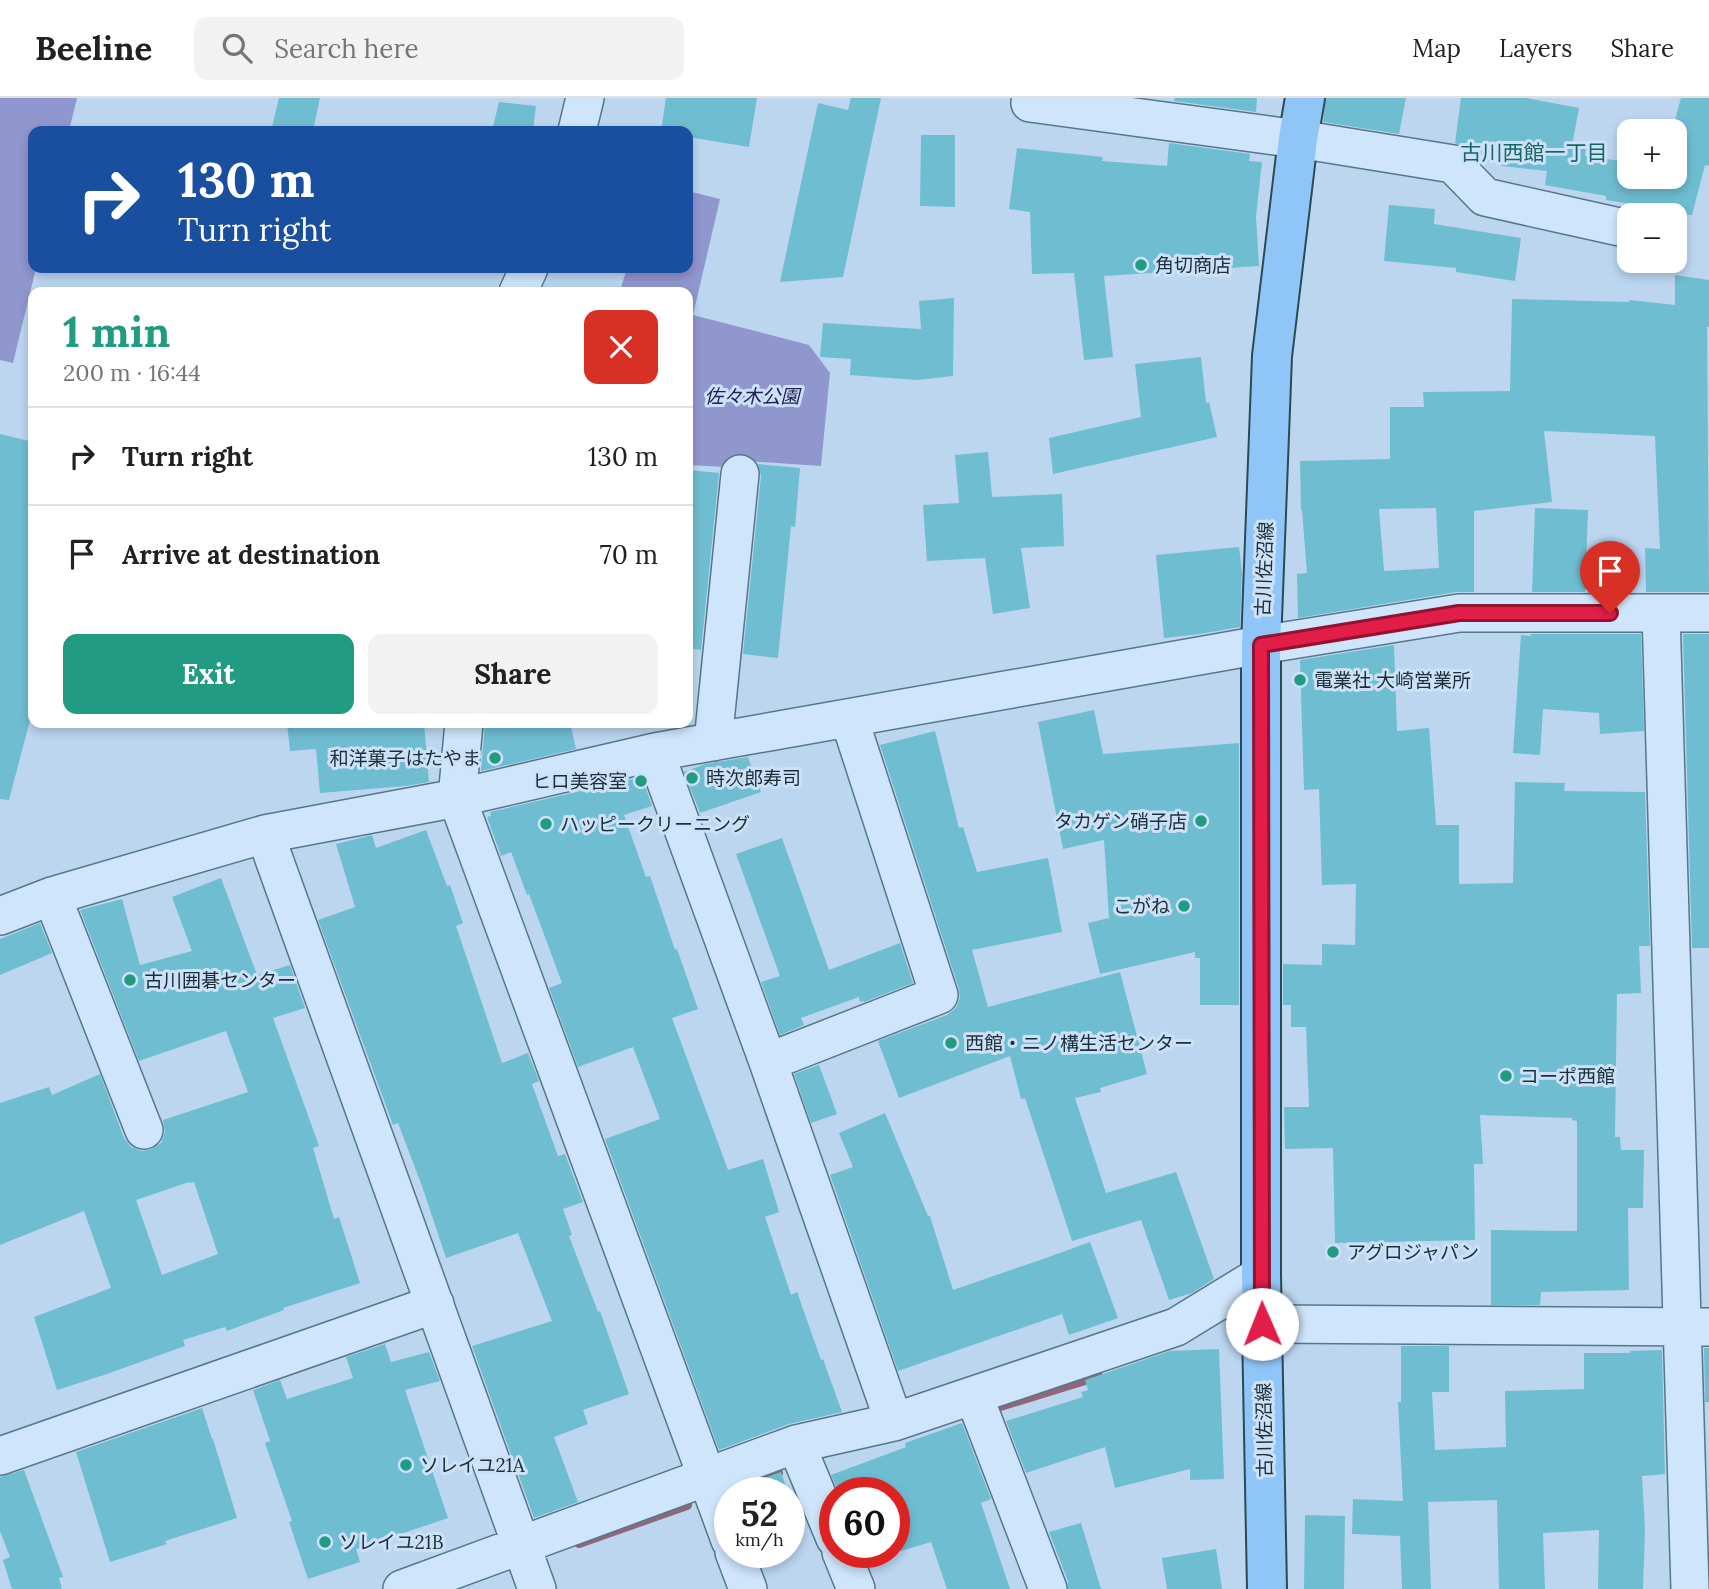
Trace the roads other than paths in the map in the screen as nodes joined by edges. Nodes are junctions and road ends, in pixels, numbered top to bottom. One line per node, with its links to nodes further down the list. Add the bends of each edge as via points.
1 (585, 98): 4 (street)
2 (1305, 98): 5 (main road, 古川佐沼線)
3 (1030, 103): 5 (street)
4 (578, 126)
5 (1298, 139): 6 (street, via 1453,164 1485,197); 10 (main road, 古川佐沼線, via 1272,356)
6 (1617, 226)
7 (740, 474): 13 (street)
8 (1661, 613): 9 (street); 10 (street, via 1459,613); 24 (street)
9 (1709, 613)
10 (1261, 645): 11 (street); 21 (main road, 古川佐沼線)
11 (849, 718): 13 (street); 19 (street, via 939,995)
12 (464, 728): 15 (street)
13 (713, 742): 14 (street)
14 (655, 752): 15 (street); 19 (street)
15 (457, 798): 16 (street); 29 (street)
16 (265, 834): 17 (street); 22 (street)
17 (52, 896): 18 (street); 20 (street)
18 (0, 916)
19 (768, 1062): 26 (street)
20 (144, 1130)
21 (1261, 1275): 23 (main road, 古川佐沼線); 25 (street, via 1176,1327)
22 (435, 1304): 28 (street); 32 (street)
23 (1262, 1324): 24 (street); 40 (main road, 古川佐沼線)
24 (1696, 1327): 41 (street)
25 (974, 1396): 26 (street); 39 (street)
26 (894, 1422): 27 (street)
27 (796, 1444): 29 (street); 31 (street)
28 (0, 1456)
29 (706, 1477): 30 (street); 32 (street)
30 (714, 1498)
31 (819, 1499)
32 (522, 1545): 35 (street); 36 (street)
33 (740, 1568): 37 (street)
34 (847, 1568): 38 (street)
35 (402, 1589)
36 (537, 1589)
37 (748, 1589)
38 (856, 1589)
39 (1048, 1589)
40 (1267, 1589)
41 (1690, 1589)

